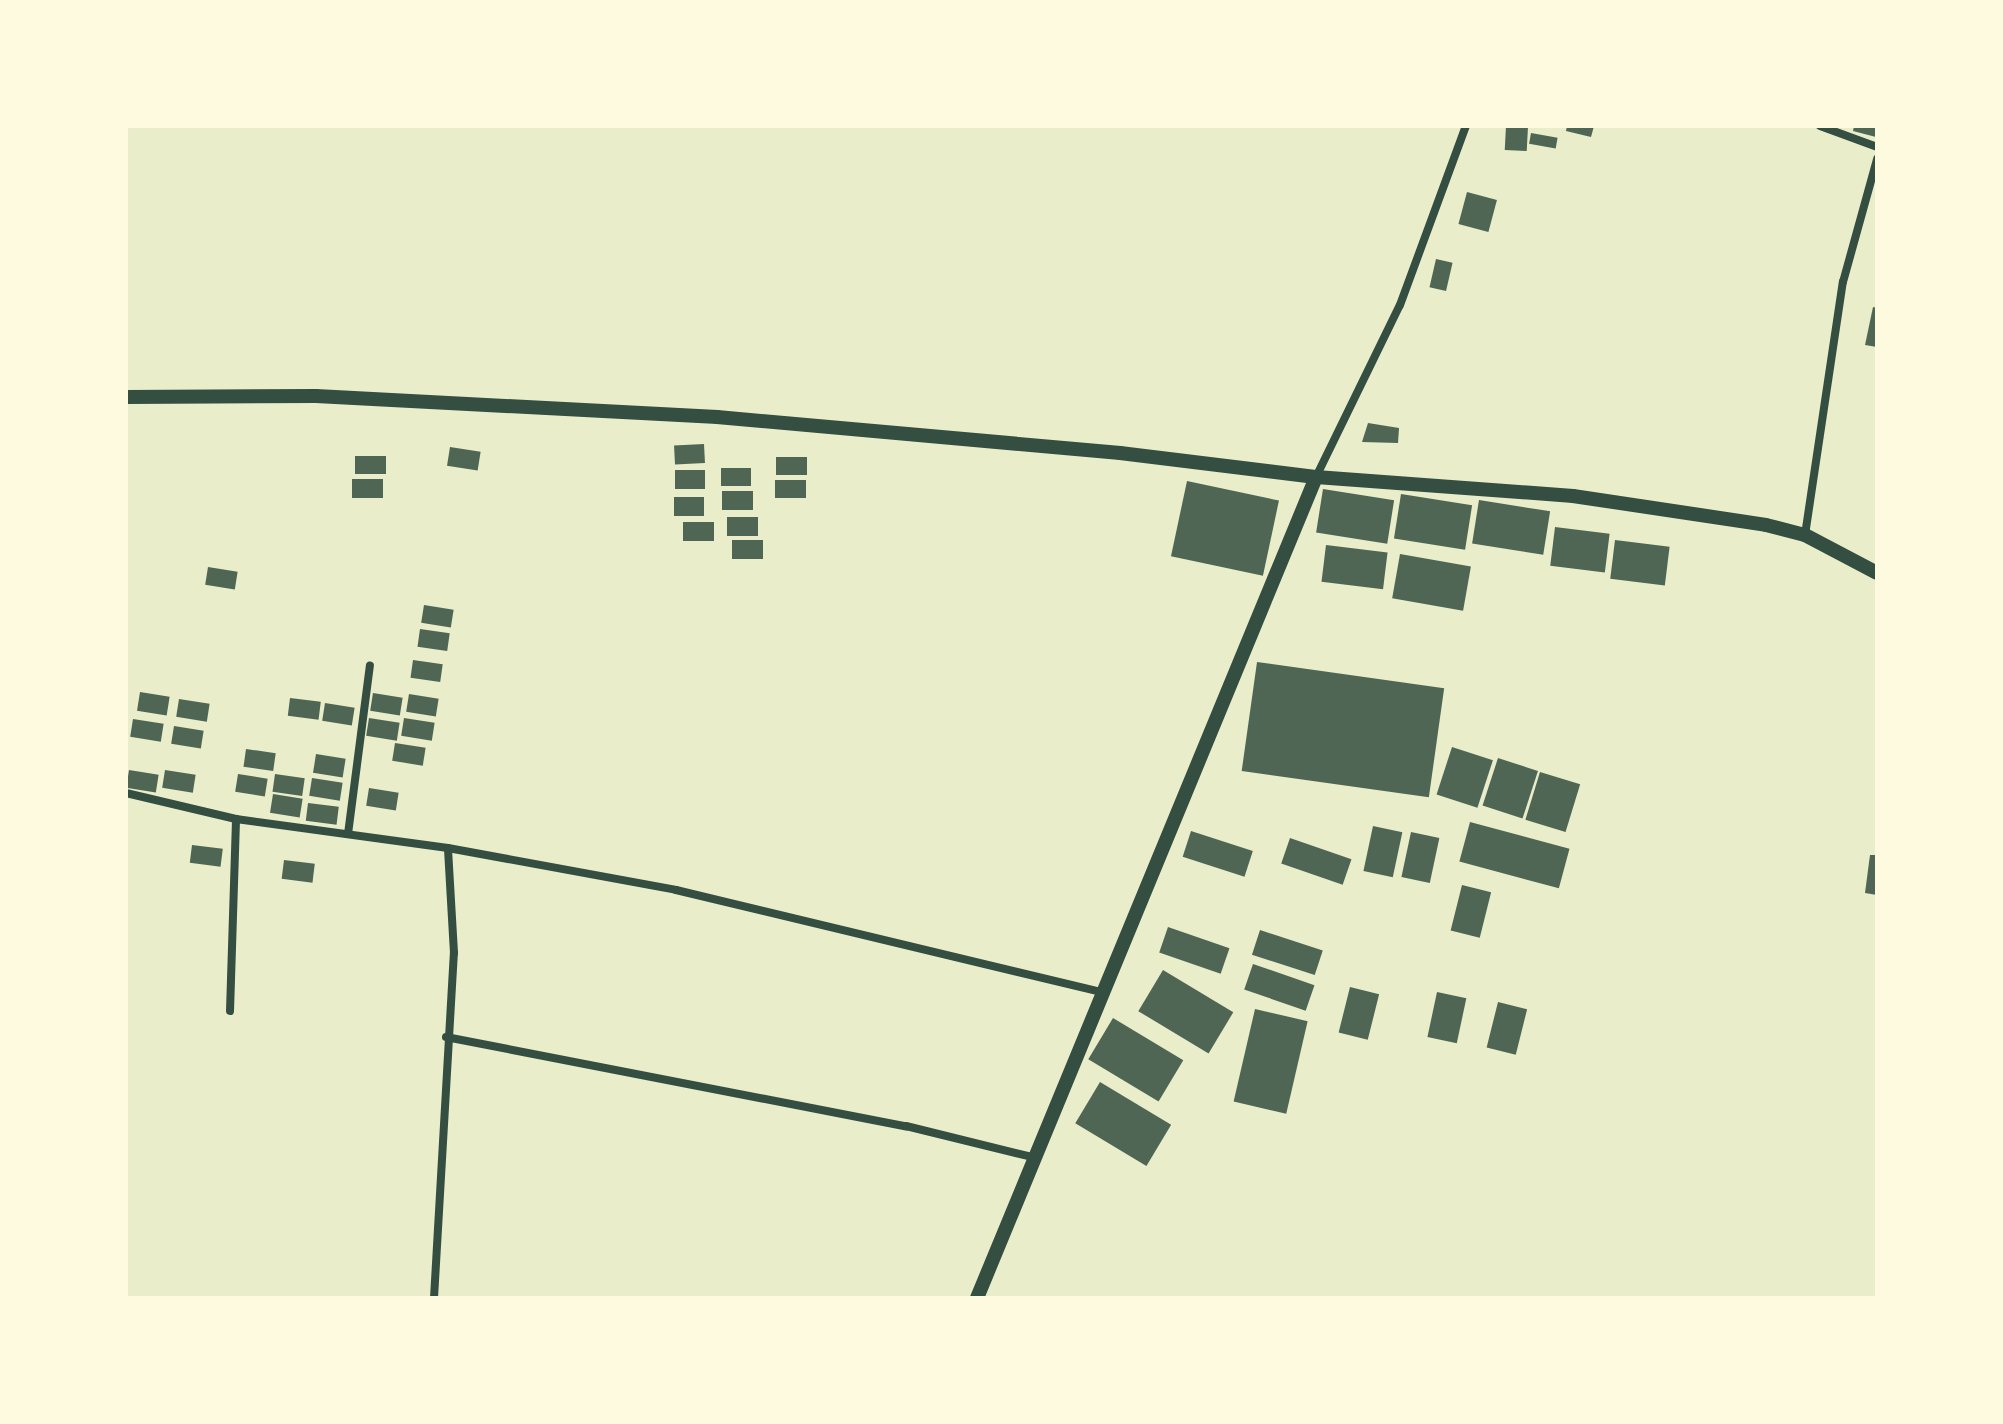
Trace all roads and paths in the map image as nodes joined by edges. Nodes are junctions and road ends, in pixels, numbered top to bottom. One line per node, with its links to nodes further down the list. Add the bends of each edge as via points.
1 (1466, 126): 6 (street, via 1400,305)
2 (1820, 126): 3 (street)
3 (1877, 147)
4 (1877, 159): 7 (street, via 1843,282)
5 (126, 397): 6 (street, via 316,396 717,417 1104,451)
6 (1316, 477): 7 (street, via 1573,496); 14 (street)
7 (1805, 535): 8 (street)
8 (1877, 573)
9 (370, 665): 12 (street)
10 (126, 793): 11 (street)
11 (236, 819): 12 (street); 15 (street)
12 (348, 834): 13 (street)
13 (448, 848): 14 (street, via 705,896); 16 (street, via 454,953)
14 (1105, 993): 17 (street)
15 (230, 1011)
16 (446, 1037): 17 (street, via 906,1126); 18 (street)
17 (1037, 1158): 19 (street)
18 (434, 1298)
19 (977, 1298)

